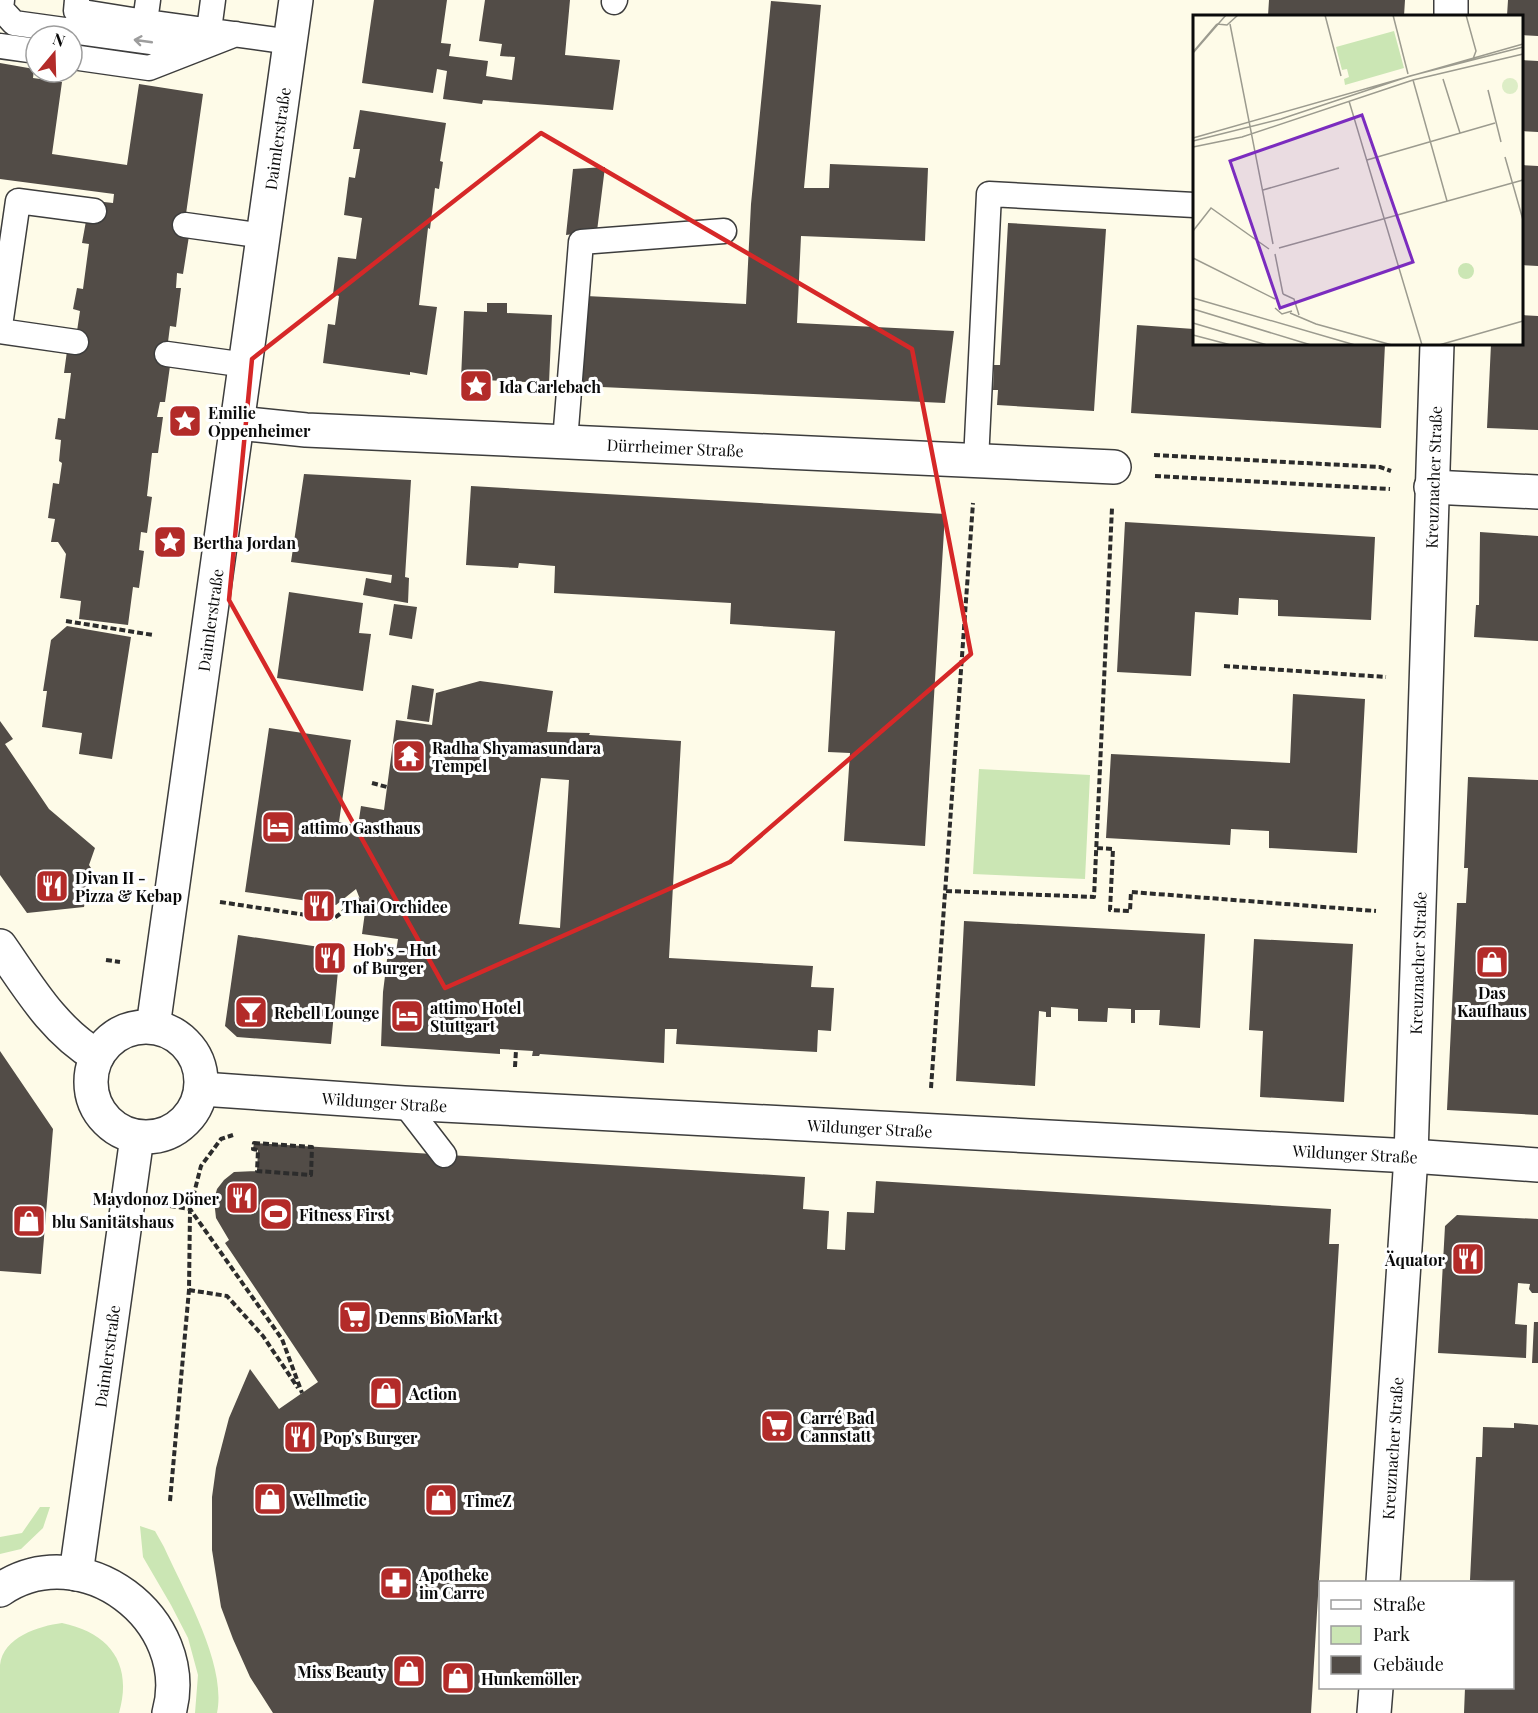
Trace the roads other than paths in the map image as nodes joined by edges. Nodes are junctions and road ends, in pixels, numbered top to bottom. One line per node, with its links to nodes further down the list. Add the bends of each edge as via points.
1 (2, 0): 8 (lane, one-way to 1, via 180,46 14,22 1,9)
2 (77, 0): 6 (lane, via 76,11)
3 (213, 0): 8 (lane)
4 (296, 0): 10 (street, Daimlerstraße)
5 (1451, 0): 7 (street)
6 (146, 11): 8 (lane)
7 (1450, 15)
8 (209, 30): 9 (lane)
9 (236, 34): 10 (lane); 13 (lane, via 149,68)
10 (291, 42): 18 (street, Daimlerstraße)
11 (0, 46): 12 (lane)
12 (24, 49)
13 (84, 59)
14 (1193, 205): 27 (lane, via 989,194)
15 (94, 211): 19 (lane, via 18,201)
16 (185, 225): 18 (lane)
17 (724, 231): 26 (lane, via 581,242)
18 (264, 236): 24 (street, Daimlerstraße)
19 (0, 326)
20 (0, 331): 21 (lane)
21 (76, 342)
22 (1437, 345): 29 (street, Kreuznacher Straße)
23 (167, 354): 24 (lane)
24 (246, 365): 25 (street, Daimlerstraße)
25 (238, 423): 26 (street, Dürrheimer Straße, via 306,430); 32 (street, Daimlerstraße)
26 (565, 441): 27 (street, Dürrheimer Straße)
27 (976, 461): 28 (street, Dürrheimer Straße)
28 (1114, 467)
29 (1431, 487): 30 (street); 38 (street, Kreuznacher Straße)
30 (1538, 492)
31 (0, 946): 33 (street, via 53,1021)
32 (153, 1027): 33 (street, via 120,1032); 34 (street, via 185,1042 201,1072)
33 (97, 1056): 36 (street, via 90,1077 93,1098 102,1118 119,1131)
34 (202, 1089): 35 (street, Wildunger Straße); 36 (street, via 195,1110 180,1126 161,1136)
35 (404, 1103): 37 (lane); 38 (street, Wildunger Straße)
36 (137, 1137): 40 (street, Daimlerstraße)
37 (444, 1155)
38 (1411, 1156): 39 (street, Wildunger Straße); 41 (street, Kreuznacher Straße)
39 (1538, 1165)
40 (76, 1574): 42 (street, via 42,1574); 44 (street, via 110,1584 139,1605 160,1632 172,1665 173,1701)
41 (1383, 1581)
42 (0, 1590)
43 (1376, 1689): 45 (street)
44 (169, 1713)
45 (1374, 1713)

